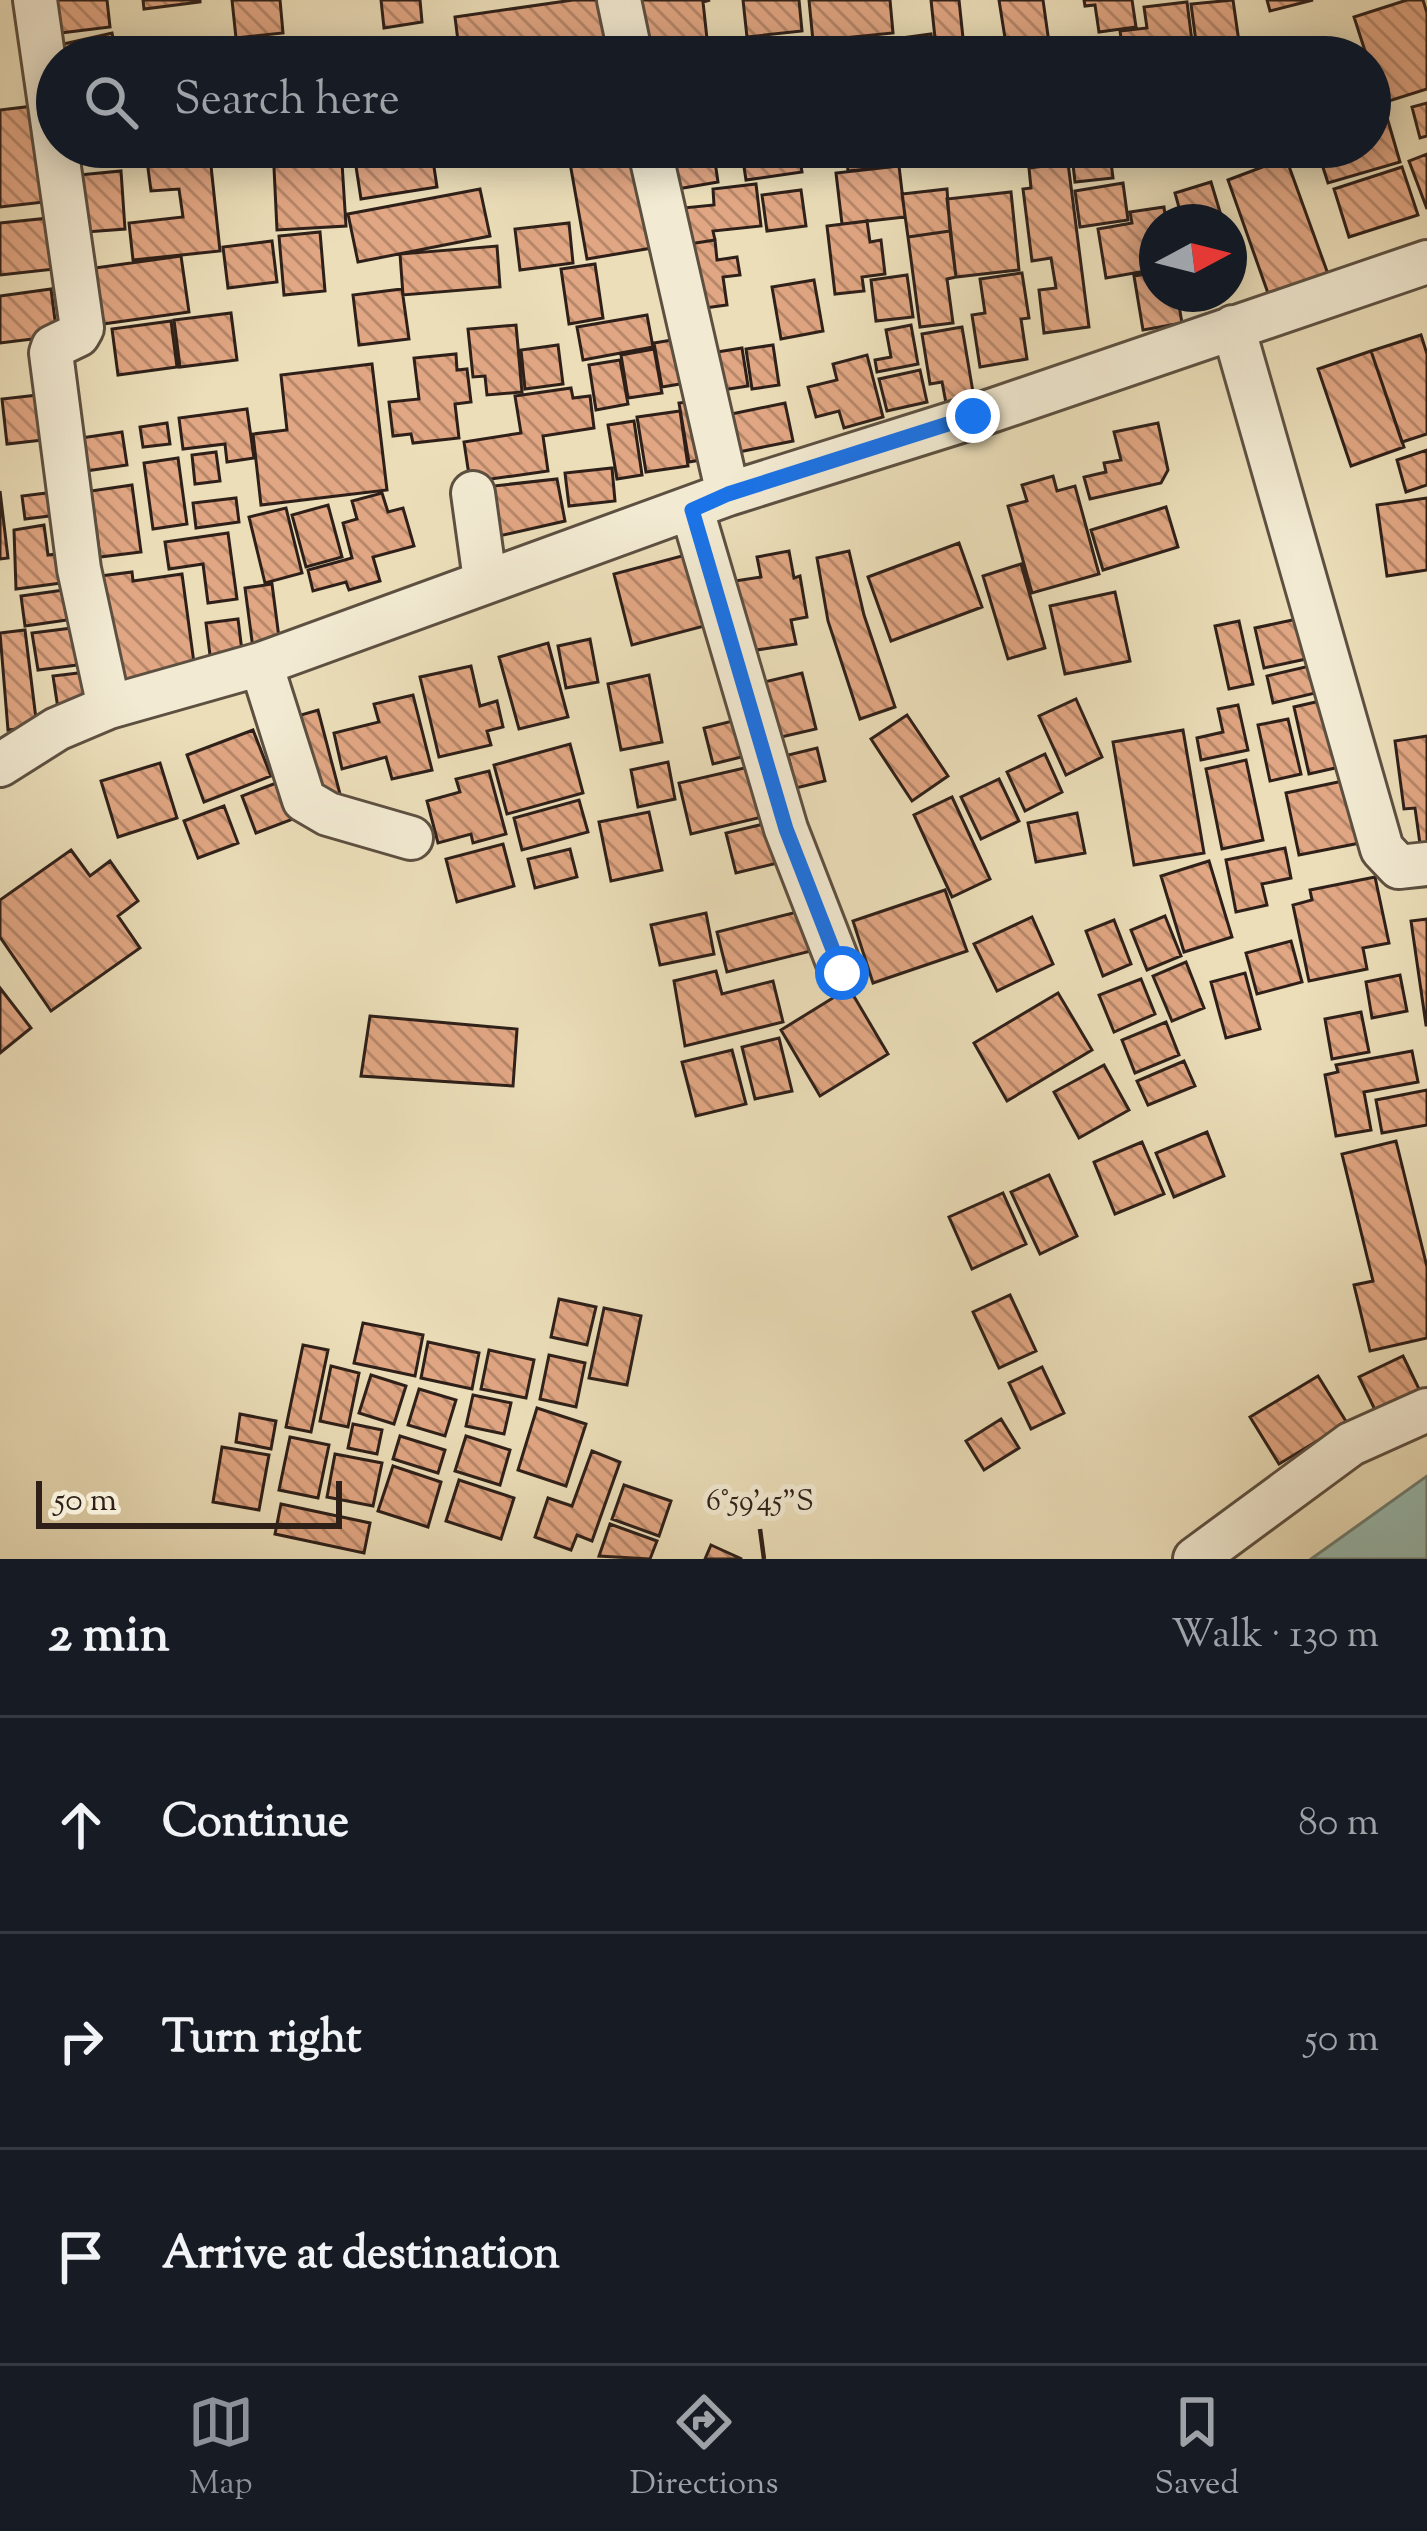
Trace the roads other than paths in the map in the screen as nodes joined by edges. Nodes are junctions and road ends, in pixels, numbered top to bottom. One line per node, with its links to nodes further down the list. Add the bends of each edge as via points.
1 (35, 0): 3 (street)
2 (619, 0): 4 (street)
3 (40, 36)
4 (627, 36)
5 (59, 168): 13 (street, via 82,328 51,353 79,568)
6 (653, 168): 10 (street)
7 (1427, 262): 8 (street)
8 (1233, 327): 10 (street); 16 (street, via 1382,849 1399,867)
9 (473, 493): 11 (street)
10 (710, 502): 11 (street); 17 (street, via 786,829)
11 (485, 580): 12 (street)
12 (262, 664): 13 (street); 15 (street, via 304,800)
13 (109, 707): 14 (street)
14 (0, 765)
15 (410, 838)
16 (1427, 864)
17 (842, 973)
18 (1427, 1410): 19 (street, via 1351,1444)
19 (1195, 1559)

